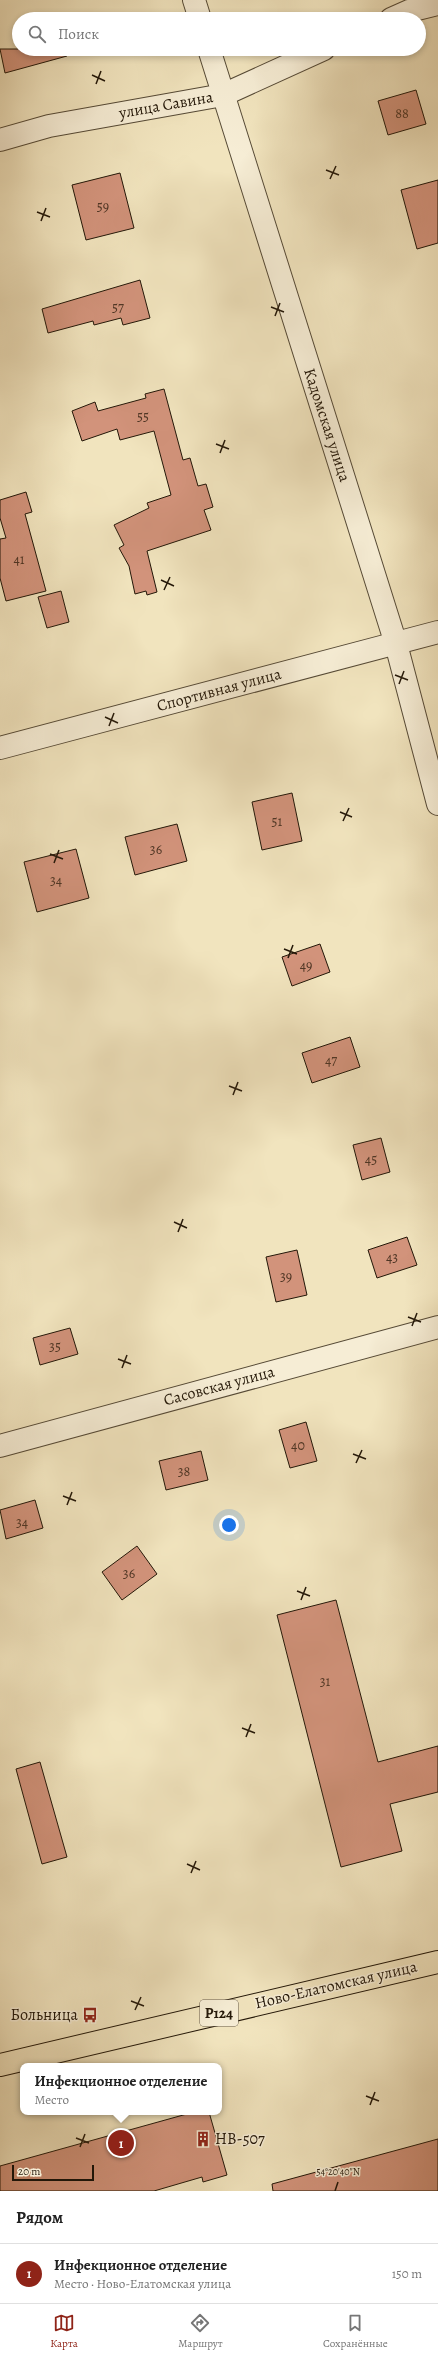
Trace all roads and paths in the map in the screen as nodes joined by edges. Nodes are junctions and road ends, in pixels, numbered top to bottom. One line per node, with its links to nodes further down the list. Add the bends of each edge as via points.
1 (194, 0): 3 (street)
2 (438, 4): 4 (street)
3 (198, 12)
4 (407, 12)
5 (211, 56): 7 (street, Кадомская улица)
6 (309, 56): 7 (street, улица Савина)
7 (223, 95): 8 (street, улица Савина, via 49,126); 10 (street, Кадомская улица)
8 (0, 140)
9 (438, 632): 10 (street, Спортивная улица)
10 (396, 644): 11 (street, Спортивная улица); 12 (street, Кадомская улица)
11 (0, 748)
12 (438, 804)
13 (438, 1327): 14 (street, Сасовская улица)
14 (0, 1446)
15 (438, 1962): 16 (main road, Ново-Елатомская улица / Р124)
16 (0, 2066)

